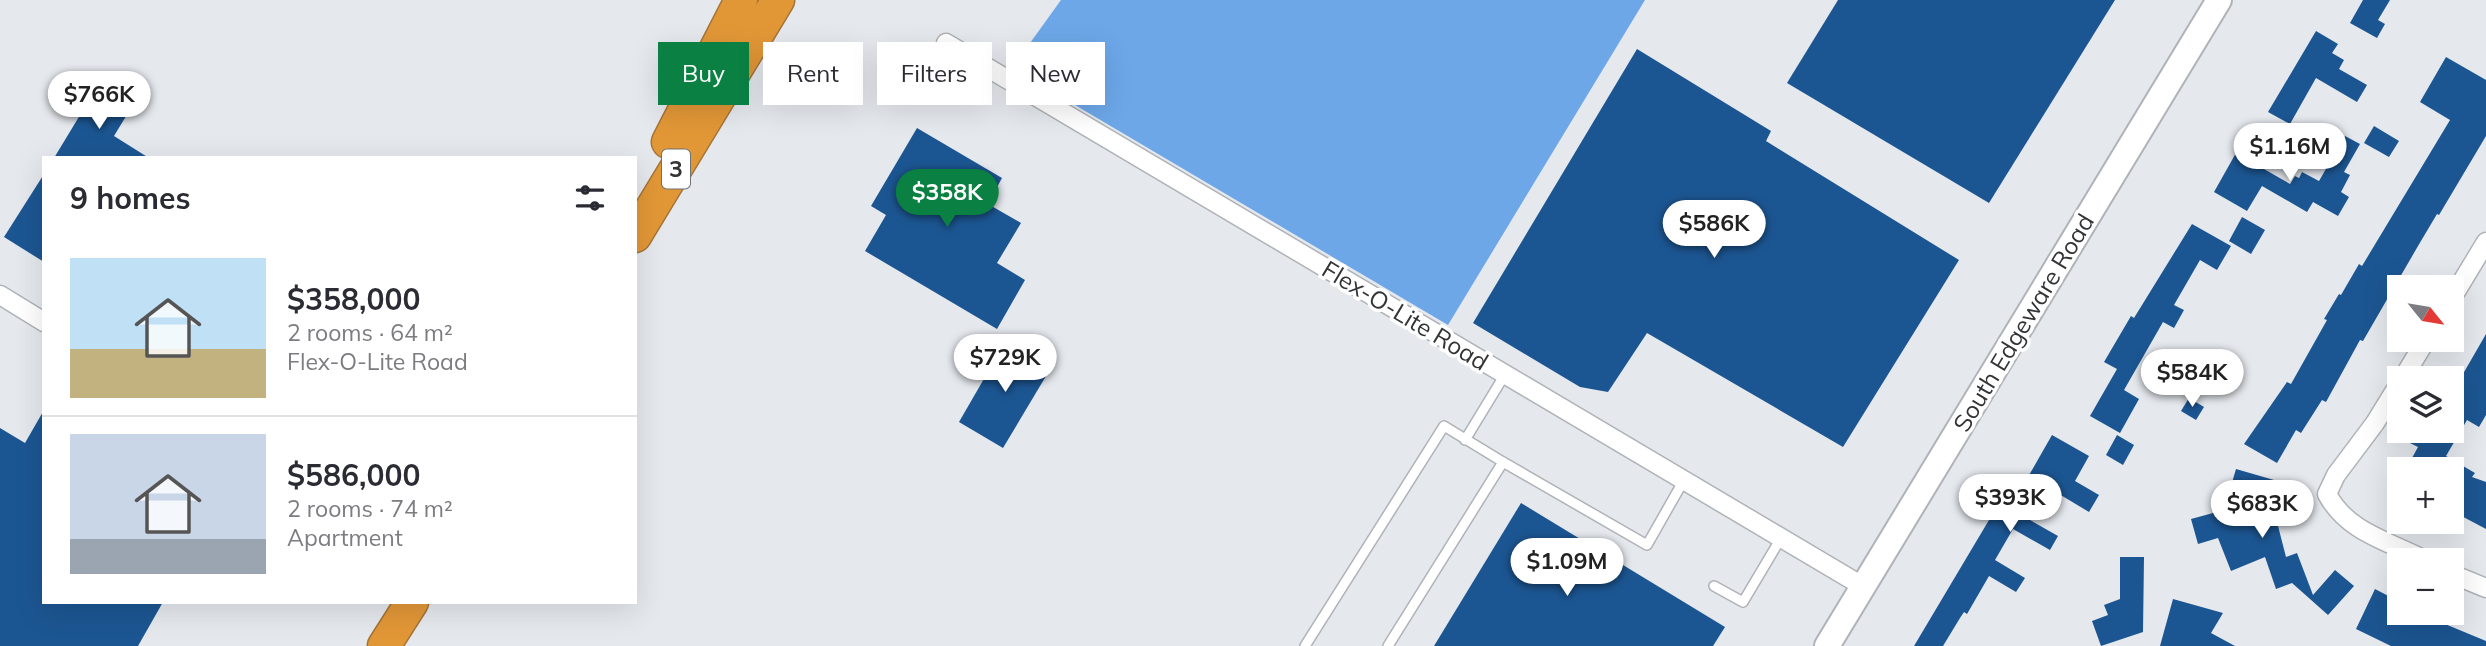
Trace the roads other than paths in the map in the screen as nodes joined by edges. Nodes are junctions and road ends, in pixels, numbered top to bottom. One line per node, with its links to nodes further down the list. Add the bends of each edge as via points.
1 (741, 0): 9 (highway)
2 (778, 0): 5 (highway, 3)
3 (800, 0): 6 (highway)
4 (2219, 0): 24 (main road, South Edgeware Road)
5 (749, 48)
6 (749, 65)
7 (992, 70): 15 (street, Flex-O-Lite Road)
8 (714, 105): 10 (highway, 3)
9 (637, 198)
10 (637, 233)
11 (2486, 242): 12 (street)
12 (2464, 278)
13 (0, 296): 14 (street)
14 (42, 321)
15 (1504, 376): 17 (lane); 19 (street, Flex-O-Lite Road)
16 (2387, 404): 21 (street, via 2327,494 2341,517)
17 (1465, 440): 18 (lane); 28 (lane, via 1444,426)
18 (1503, 462): 19 (lane, via 1647,545); 29 (lane)
19 (1684, 480): 20 (street, Flex-O-Lite Road)
20 (1781, 538): 23 (lane, via 1742,602); 24 (street, Flex-O-Lite Road)
21 (2399, 548)
22 (2464, 579): 25 (street)
23 (1714, 586)
24 (1864, 587): 30 (main road, South Edgeware Road)
25 (2486, 588)
26 (411, 604): 27 (highway)
27 (384, 646)
28 (1306, 646)
29 (1388, 646)
30 (1827, 646)

